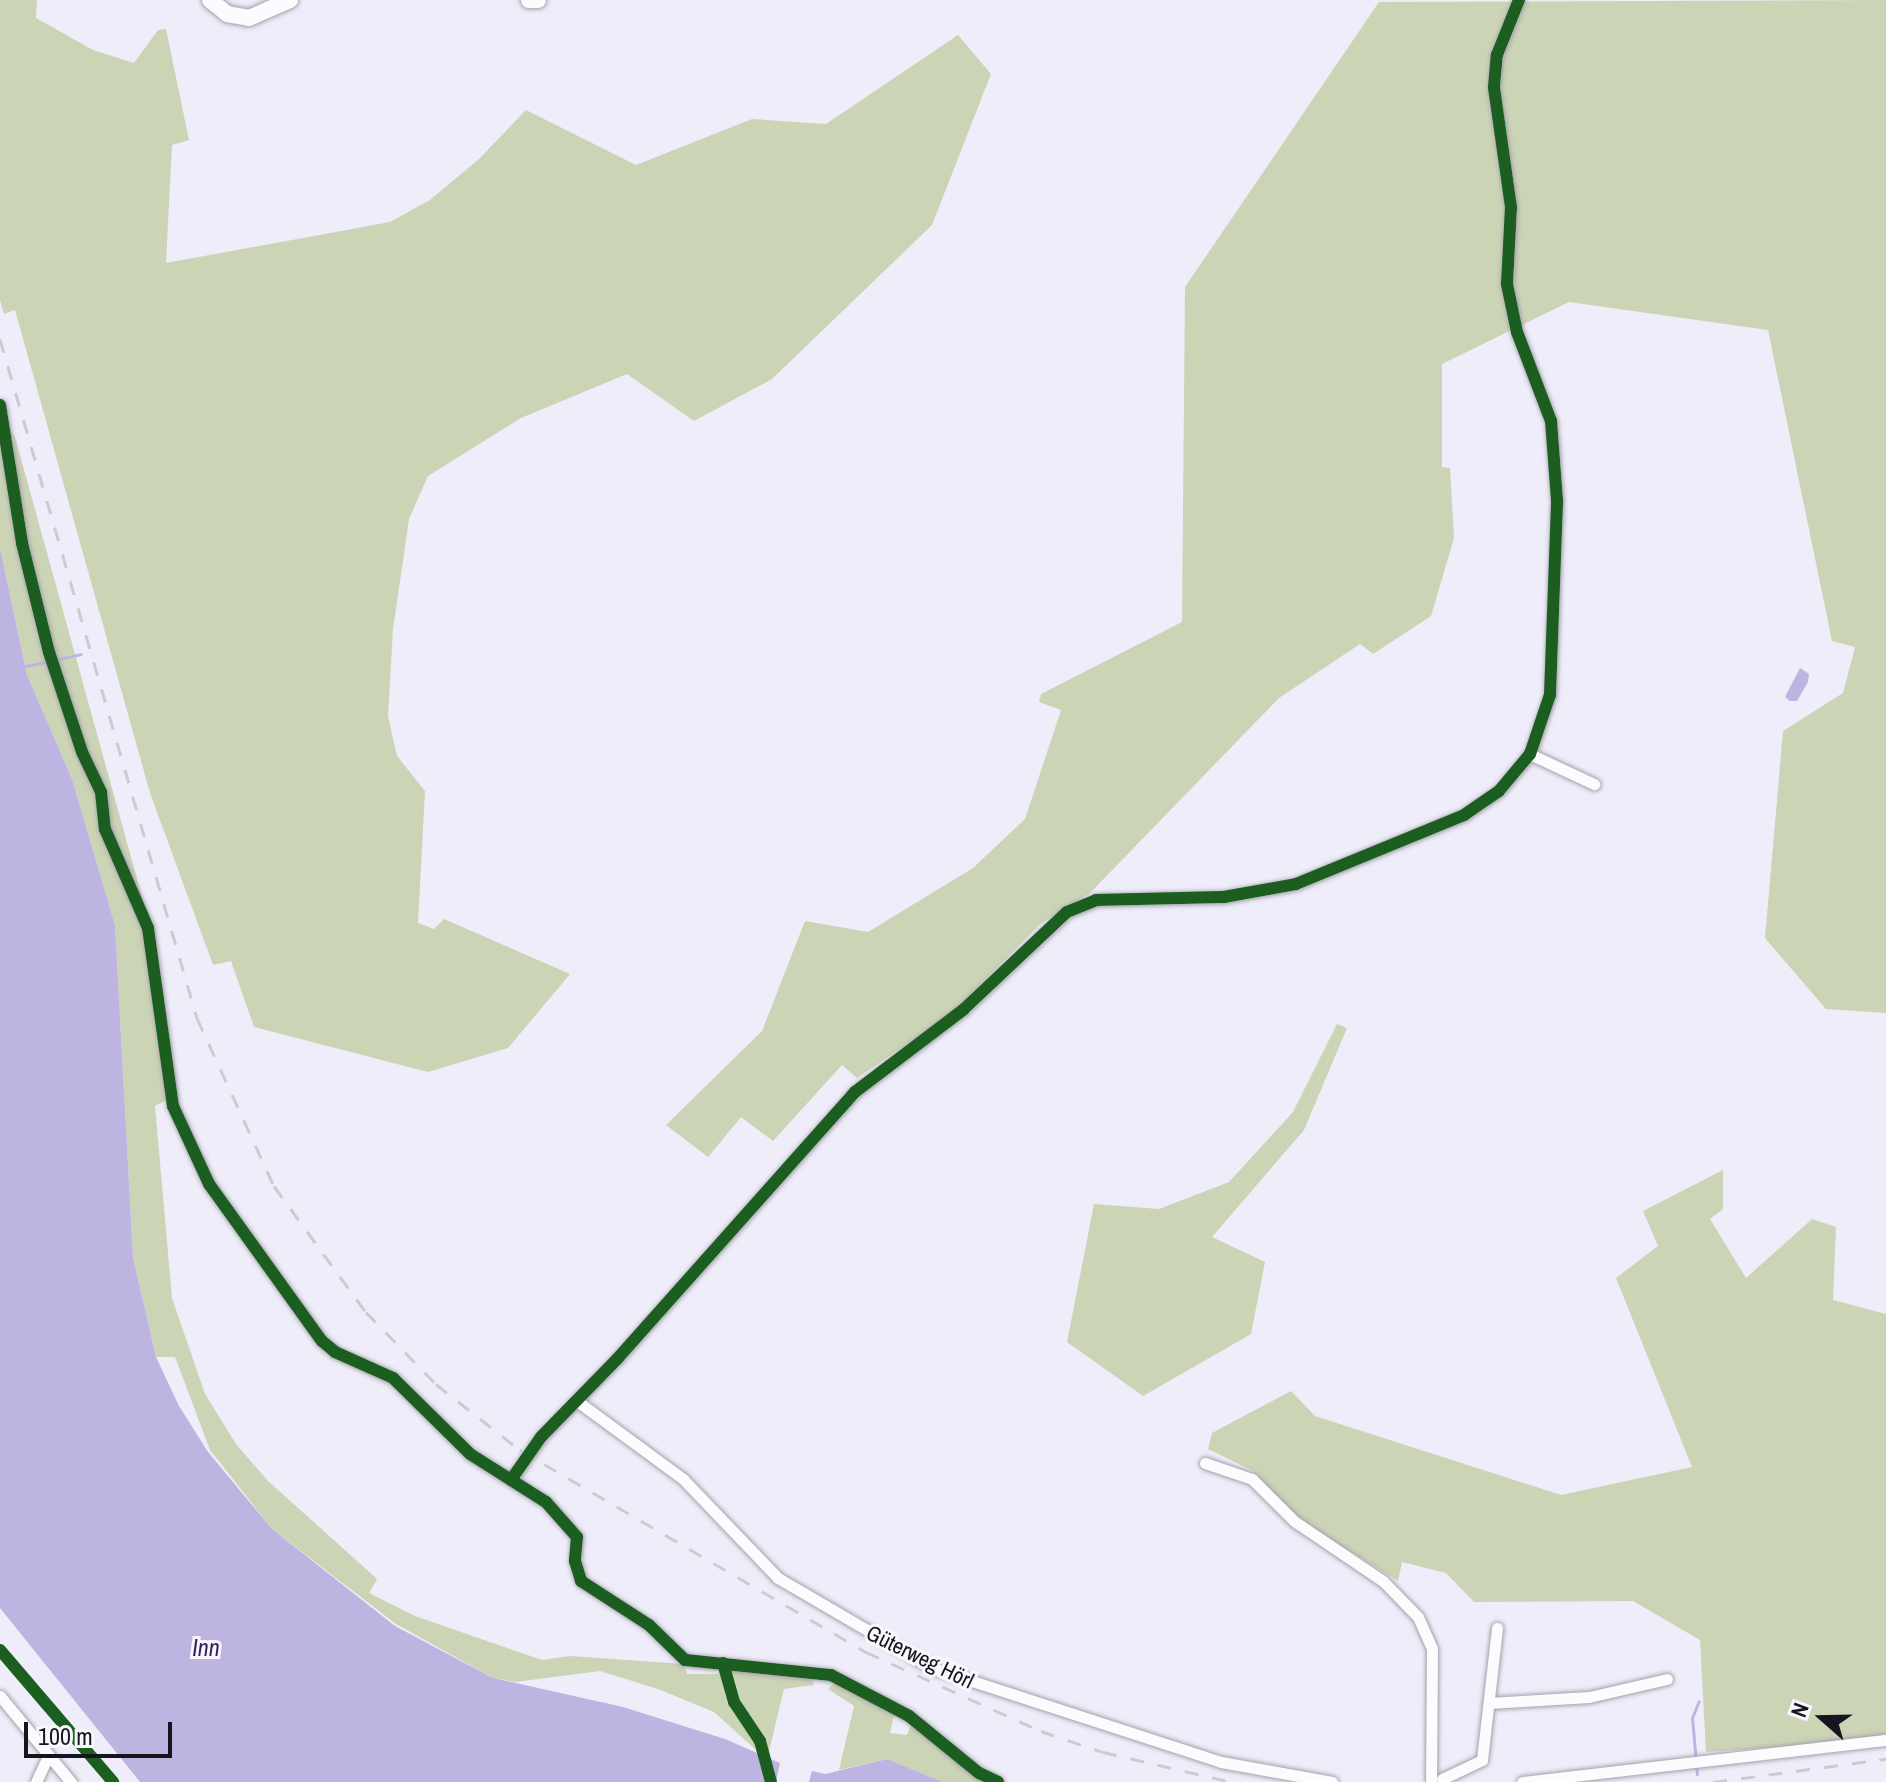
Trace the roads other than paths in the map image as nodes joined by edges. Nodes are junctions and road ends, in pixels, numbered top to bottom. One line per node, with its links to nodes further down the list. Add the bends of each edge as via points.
1 (210, 0): 2 (street, via 227,14 249,18)
2 (290, 0)
3 (529, 0): 4 (street)
4 (538, 0)
5 (1519, 0): 7 (street, via 1497,55 1494,87 1511,207 1507,284 1517,332 1551,421 1557,500 1550,695)
6 (0, 405): 11 (street, via 29,580 82,752 101,792 105,829 148,928 167,1079 191,1155 322,1341 393,1378 470,1454)
7 (1530, 754): 8 (street); 9 (street, via 1499,791 1464,815 1296,884 1224,897 1096,900 1067,912 963,1010 855,1092)
8 (1594, 784)
9 (577, 1401): 11 (street, via 541,1437); 22 (street, Güterweg Hörl, via 683,1479 778,1578 932,1668 1221,1762)
10 (1205, 1463): 18 (street, via 1252,1479 1294,1521 1383,1581 1418,1617 1432,1649)
11 (511, 1480): 21 (street, via 546,1502 573,1531 581,1581 649,1625 685,1660 831,1675 909,1716 979,1773)
12 (1497, 1628): 15 (street)
13 (1667, 1679): 15 (street, via 1589,1697)
14 (0, 1696): 17 (street)
15 (1489, 1703): 18 (street, via 1482,1760)
16 (1886, 1740): 24 (street)
17 (48, 1756): 19 (street); 20 (street)
18 (1439, 1780): 23 (street)
19 (36, 1782)
20 (71, 1782)
21 (998, 1782)
22 (1332, 1782)
23 (1416, 1782)
24 (1522, 1782)

